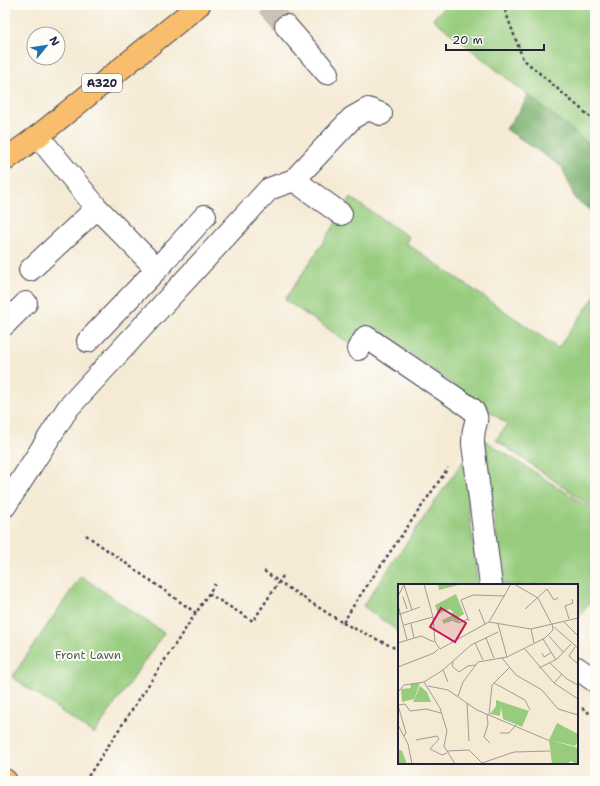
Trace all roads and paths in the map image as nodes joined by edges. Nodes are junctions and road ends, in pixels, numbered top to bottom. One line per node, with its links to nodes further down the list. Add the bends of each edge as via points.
1 (199, 5): 7 (main road, A320)
2 (503, 5): 6 (path, via 523,59)
3 (286, 26): 4 (street)
4 (327, 73)
5 (380, 114): 9 (street, via 368,108 352,118)
6 (595, 121)
7 (38, 136): 8 (main road, A320); 10 (street)
8 (5, 160)
9 (294, 180): 11 (street); 20 (street, via 269,189 68,408)
10 (97, 208): 13 (street); 14 (street)
11 (341, 214)
12 (205, 216): 13 (street)
13 (157, 269): 17 (street)
14 (30, 270)
15 (26, 303): 16 (street)
16 (5, 324)
17 (88, 341)
18 (358, 349): 19 (street, via 366,337 472,409 477,417)
19 (474, 430): 26 (street, via 473,444); 29 (path, via 354,603)
20 (5, 506)
21 (86, 535): 28 (path)
22 (263, 570): 24 (path)
23 (283, 576): 24 (path)
24 (279, 582): 27 (path, via 253,621); 29 (path)
25 (215, 584): 27 (path)
26 (491, 584)
27 (209, 594): 28 (path)
28 (196, 613): 35 (path)
29 (343, 623): 30 (path)
30 (398, 650)
31 (578, 669): 32 (street)
32 (595, 681)
33 (578, 705): 34 (path)
34 (595, 717)
35 (85, 781)

